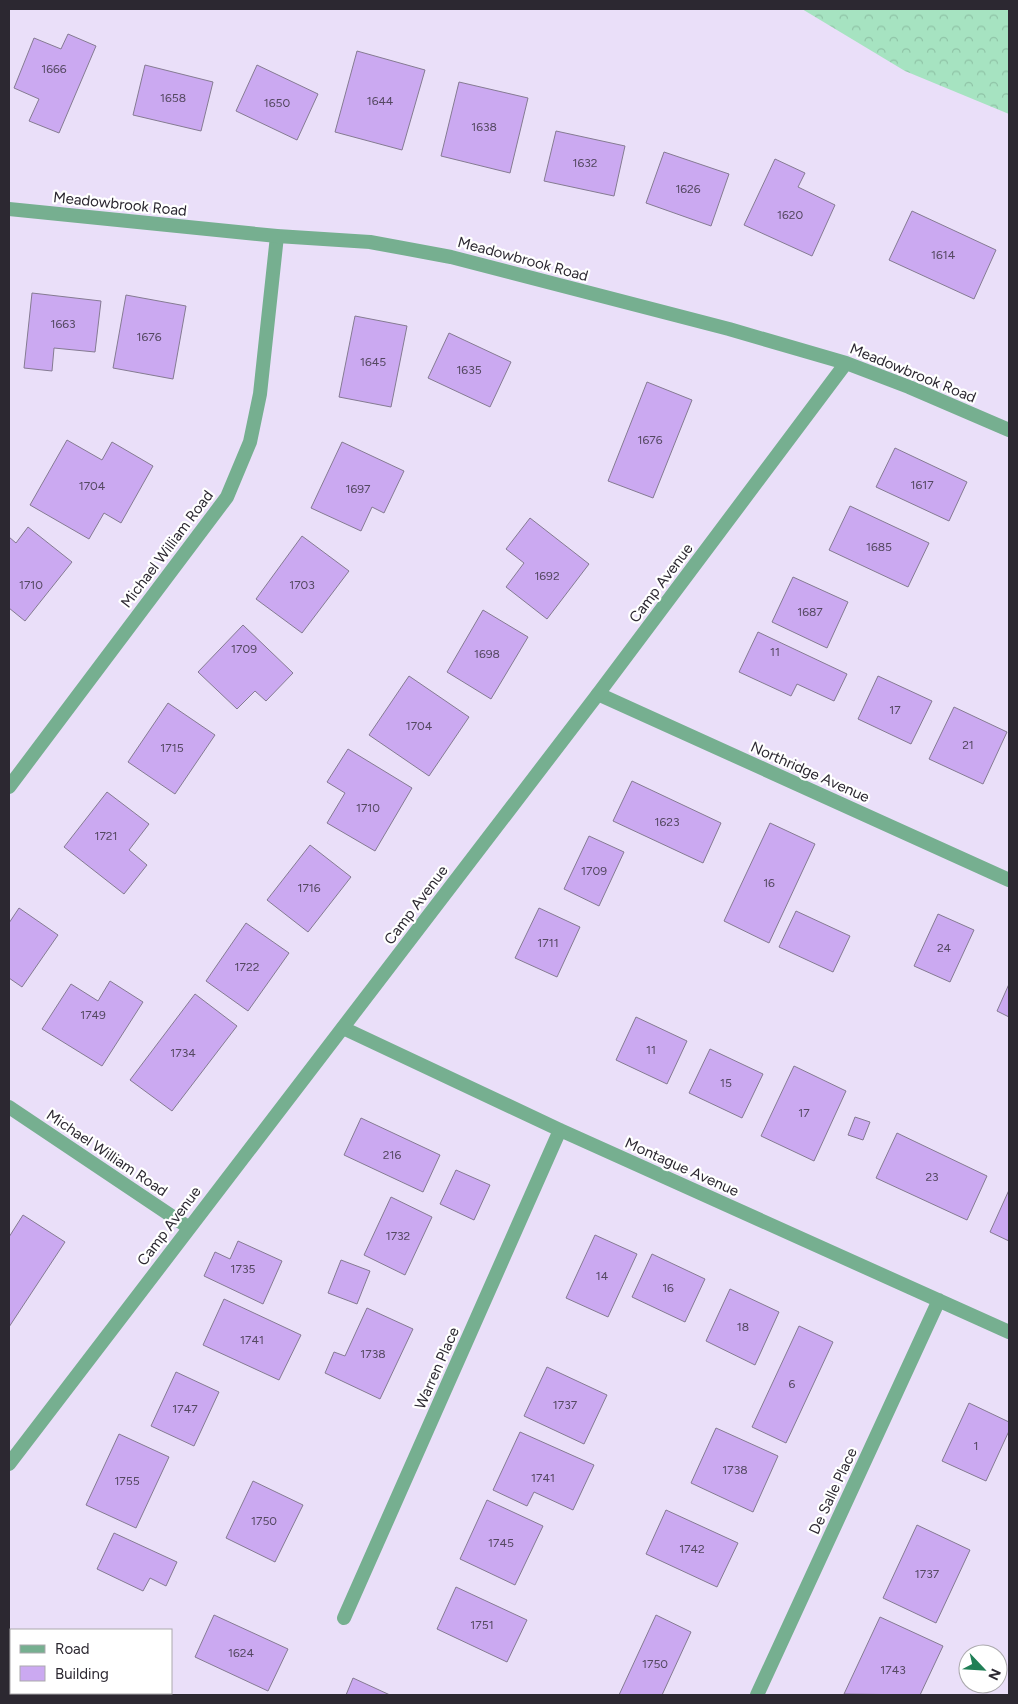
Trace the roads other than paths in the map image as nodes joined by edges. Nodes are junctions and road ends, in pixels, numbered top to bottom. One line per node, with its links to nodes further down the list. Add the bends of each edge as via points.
1 (9, 209): 2 (street, Meadowbrook Road)
2 (277, 236): 3 (street, Meadowbrook Road, via 370,242 451,256); 6 (street, Michael William Road, via 260,394 250,442 228,497)
3 (846, 363): 4 (street, Meadowbrook Road); 5 (street, Camp Avenue)
4 (1009, 430)
5 (598, 694): 7 (street, Northridge Avenue); 8 (street, Camp Avenue)
6 (9, 787)
7 (1009, 880)
8 (343, 1028): 10 (street, Montague Avenue); 11 (street, Camp Avenue)
9 (9, 1107): 11 (street, Michael William Road)
10 (560, 1130): 12 (street, Montague Avenue); 15 (street, Warren Place)
11 (188, 1227): 14 (street, Camp Avenue)
12 (939, 1300): 13 (street, Montague Avenue); 16 (street, De Salle Place)
13 (1009, 1332)
14 (9, 1464)
15 (344, 1618)
16 (757, 1695)

